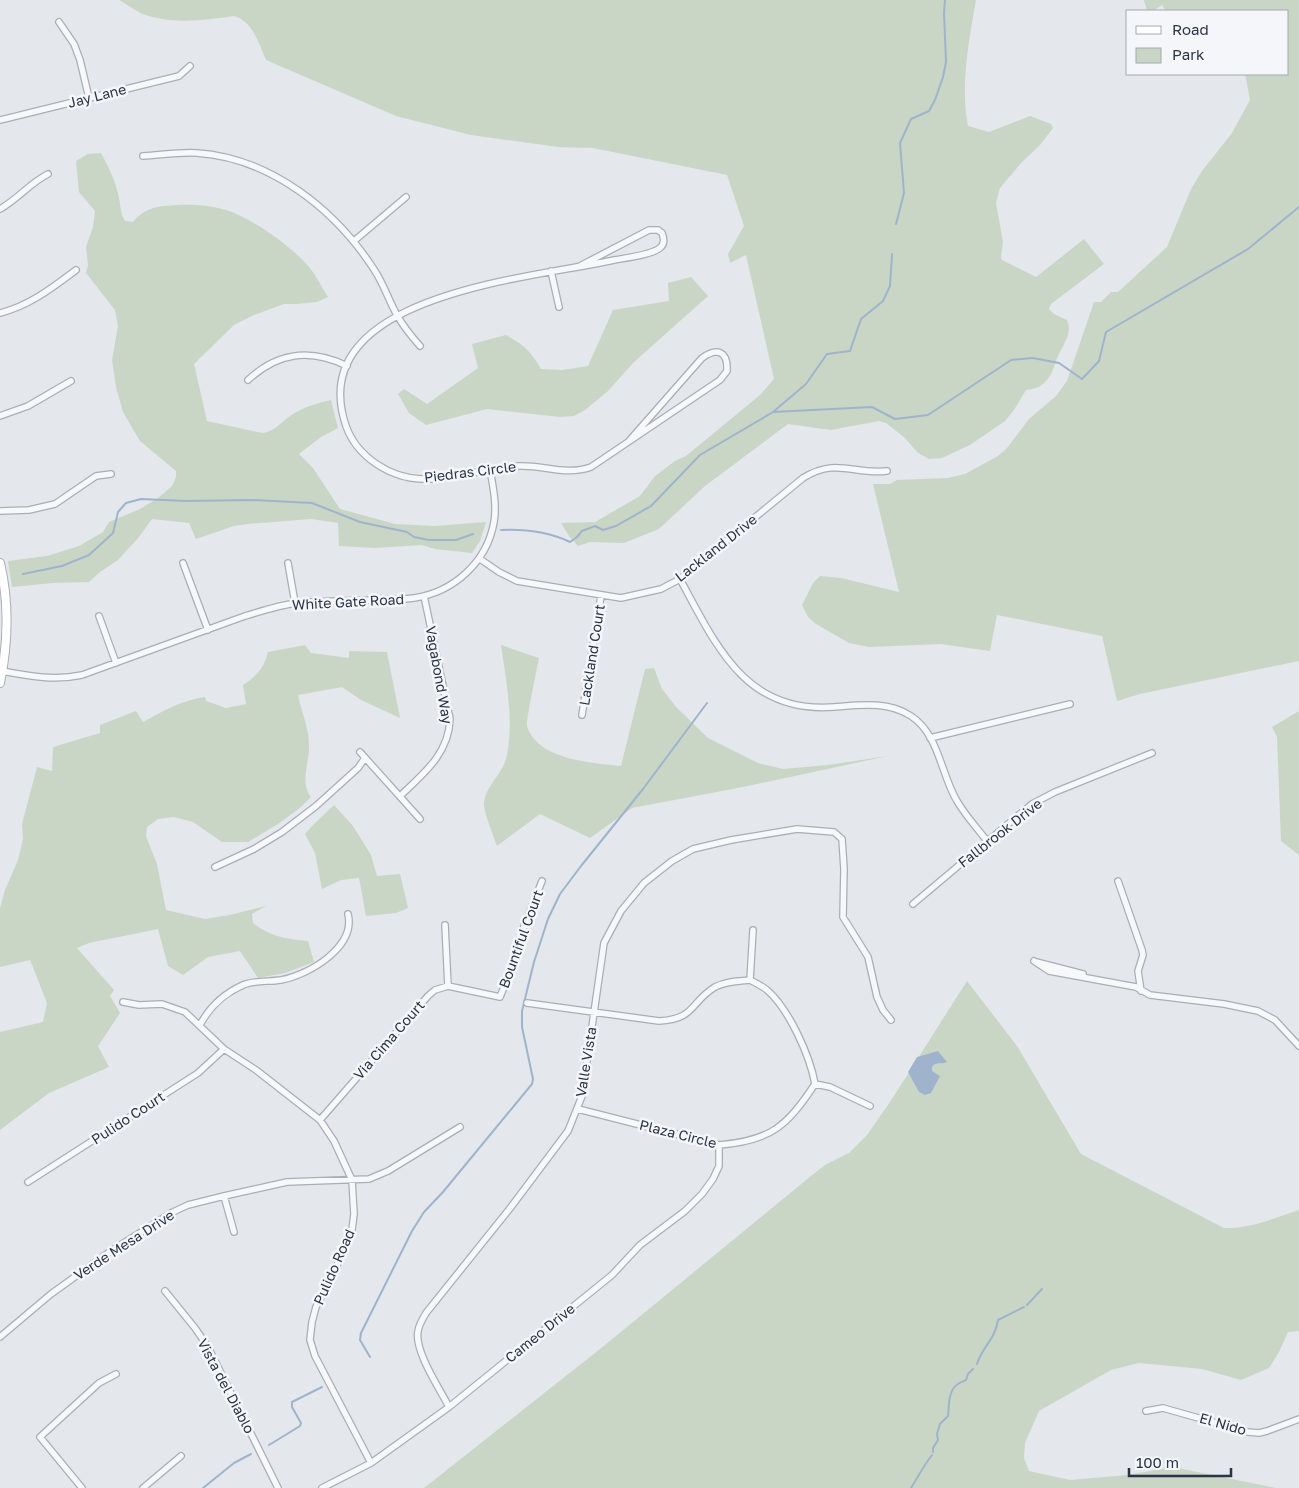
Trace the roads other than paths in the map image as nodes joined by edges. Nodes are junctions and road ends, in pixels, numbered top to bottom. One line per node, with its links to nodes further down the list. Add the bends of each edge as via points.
1 (59, 22): 3 (street, via 74,44)
2 (190, 66): 3 (street, Jay Lane, via 179,76)
3 (89, 98): 4 (street, Jay Lane)
4 (0, 120)
5 (143, 156): 9 (street, via 197,153 240,162 271,173 327,213)
6 (48, 174): 8 (street)
7 (406, 197): 9 (street)
8 (0, 209)
9 (354, 241): 15 (street, via 376,272)
10 (578, 267): 10 (street, Piedras Circle, via 649,253 662,247 664,238 658,230 649,230); 12 (street, Piedras Circle)
11 (76, 270): 14 (street, via 29,302)
12 (551, 271): 13 (street); 15 (street, Piedras Circle, via 467,289)
13 (559, 307)
14 (0, 312)
15 (397, 315): 16 (street); 17 (street, Piedras Circle, via 376,329)
16 (420, 346)
17 (346, 366): 18 (street, via 324,356 292,356 275,361); 22 (street, Piedras Circle, via 340,384 340,405 346,428 368,458 393,473 416,479)
18 (248, 380)
19 (71, 381): 20 (street, via 28,406)
20 (0, 416)
21 (629, 441): 21 (street, Piedras Circle, via 720,380 727,370 724,354 708,353 702,358); 22 (street, Piedras Circle, via 590,467 574,472 521,466)
22 (490, 469): 26 (street, White Gate Road, via 494,522)
23 (887, 470): 30 (street, Lackland Drive, via 875,472 835,467 812,472)
24 (112, 474): 25 (street, via 96,476 55,504 29,510)
25 (0, 511)
26 (480, 559): 31 (street, White Gate Road, via 455,583); 32 (street, Lackland Drive, via 517,581)
27 (0, 562): 35 (street)
28 (183, 563): 36 (street)
29 (288, 563): 33 (street)
30 (680, 579): 32 (street, Lackland Drive, via 642,594 621,598); 42 (street, via 713,640 735,669 757,689 790,705 821,708 872,704 895,708 912,716)
31 (424, 596): 33 (street, White Gate Road); 46 (street, Vagabond Way, via 450,719 449,728 438,758)
32 (601, 596): 41 (street, Lackland Court)
33 (295, 604): 36 (street, White Gate Road, via 245,616)
34 (99, 616): 37 (street)
35 (3, 618): 38 (street)
36 (208, 630): 37 (street, White Gate Road)
37 (116, 663): 38 (street, White Gate Road, via 82,675 56,679)
38 (2, 671): 39 (street)
39 (0, 683)
40 (1070, 704): 42 (street)
41 (582, 715)
42 (930, 738): 48 (street, via 956,801)
43 (360, 752): 45 (street)
44 (1152, 754): 48 (street, Fallbrook Drive, via 1055,792 1032,804)
45 (365, 758): 46 (street); 49 (street, via 316,806 282,832)
46 (400, 796): 47 (street)
47 (420, 819)
48 (987, 840): 52 (street, Fallbrook Drive)
49 (215, 867)
50 (542, 881): 58 (street, Bountiful Court, via 500,998)
51 (1118, 881): 59 (street, via 1142,950)
52 (913, 904)
53 (348, 914): 64 (street, via 350,924 345,938 325,961 282,980 246,983 217,1000)
54 (445, 925): 58 (street)
55 (753, 930): 57 (street)
56 (1034, 961): 59 (street, via 1049,971)
57 (750, 980): 62 (street, via 716,986 688,1014 670,1020); 67 (street, via 766,990 786,1015 812,1066)
58 (448, 986): 70 (street, Via Cima Court, via 428,996)
59 (1139, 989): 65 (street, via 1150,995 1258,1011 1275,1020)
60 (123, 1002): 64 (street, Pulido Road, via 162,1004 184,1012)
61 (526, 1003): 62 (street)
62 (594, 1013): 63 (street, Valle Vista, via 604,943 620,911 644,883 693,849 782,831 818,830 834,832 842,839 843,917 868,957 883,1010); 69 (street, Valle Vista)
63 (891, 1020)
64 (200, 1025): 66 (street, Pulido Road)
65 (1299, 1046)
66 (224, 1049): 70 (street, Pulido Road); 74 (street, Pulido Court, via 198,1073)
67 (815, 1084): 68 (street, via 830,1087); 72 (street, Plaza Circle, via 800,1107 774,1131 742,1144)
68 (870, 1106)
69 (578, 1109): 72 (street, Plaza Circle); 80 (street, Valle Vista, via 568,1131 548,1159 423,1319 418,1343)
70 (320, 1120): 73 (street, Pulido Road, via 344,1159)
71 (460, 1126): 73 (street, Verde Mesa Drive, via 388,1171)
72 (719, 1145): 80 (street, Cameo Drive, via 720,1160 713,1178 685,1211 640,1245 612,1275)
73 (352, 1180): 75 (street, Verde Mesa Drive, via 287,1182); 84 (street, Pulido Road, via 352,1230 316,1307 310,1340 315,1356)
74 (28, 1182)
75 (224, 1196): 76 (street); 78 (street, Verde Mesa Drive, via 188,1205 160,1219 51,1294)
76 (234, 1232)
77 (165, 1290): 87 (street, Vista del Diablo, via 208,1348)
78 (0, 1337)
79 (116, 1374): 85 (street, via 100,1383 40,1437)
80 (449, 1407): 84 (street, Cameo Drive)
81 (1146, 1411): 82 (street, El Nido, via 1163,1408 1259,1433)
82 (1299, 1419)
83 (181, 1456): 86 (street)
84 (371, 1463): 88 (street, Cameo Drive)
85 (82, 1488)
86 (143, 1488)
87 (278, 1488)
88 (322, 1488)

